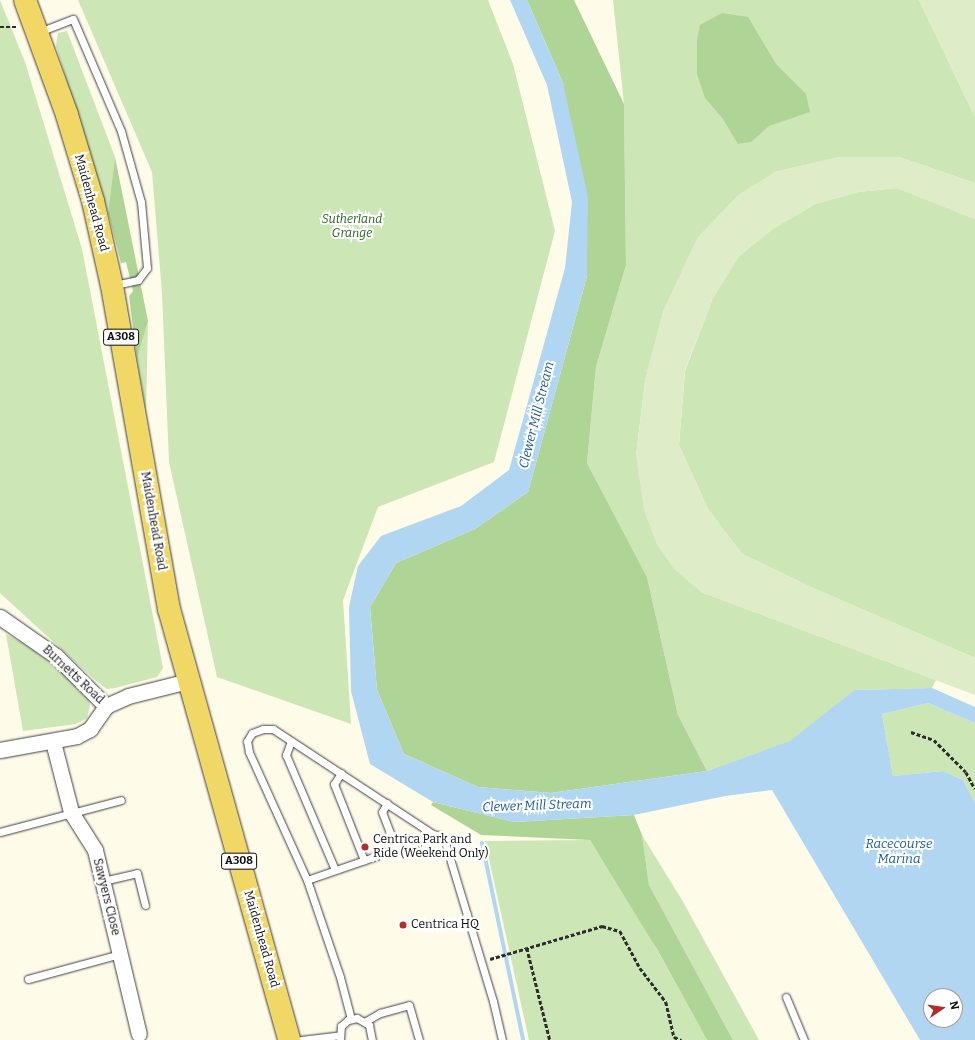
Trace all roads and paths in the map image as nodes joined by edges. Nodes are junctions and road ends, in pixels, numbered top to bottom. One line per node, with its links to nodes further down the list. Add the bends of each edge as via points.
1 (26, 0): 2 (main road, Maidenhead Road / A308)
2 (37, 33): 3 (main road, Maidenhead Road / A308, via 67,115 93,201); 3 (lane, via 73,19 121,131 141,202 147,268 138,280)
3 (112, 286): 5 (main road, Maidenhead Road / A308, via 169,609)
4 (0, 617): 6 (street, Burnetts Road, via 56,656)
5 (188, 681): 6 (street, via 128,696); 33 (main road, Maidenhead Road / A308)
6 (106, 706): 9 (street, via 90,729 77,736)
7 (911, 732): 12 (path, via 934,740 966,772)
8 (291, 741): 11 (lane); 20 (lane, via 286,755); 21 (lane, via 274,730 264,729 252,733 247,741 249,752)
9 (53, 742): 10 (street); 15 (street, Sawyers Close)
10 (0, 750)
11 (341, 773): 14 (lane); 19 (lane, via 334,784)
12 (975, 789)
13 (121, 800): 15 (lane)
14 (388, 803): 17 (lane); 18 (lane, via 382,812)
15 (71, 812): 16 (lane); 22 (street, Sawyers Close, via 95,850)
16 (0, 832)
17 (437, 835): 18 (lane); 37 (lane, via 445,842 450,853)
18 (396, 849): 19 (lane)
19 (364, 860): 20 (lane)
20 (335, 870): 21 (lane)
21 (307, 880): 29 (lane)
22 (103, 881): 23 (lane, via 137,873); 25 (street, Sawyers Close)
23 (145, 905)
24 (527, 948): 26 (path); 38 (path); 39 (path, via 602,926 620,931 640,968 666,1002 674,1037)
25 (120, 954): 27 (lane); 31 (street, Sawyers Close)
26 (502, 956)
27 (28, 979)
28 (786, 997): 40 (lane)
29 (351, 1018): 30 (lane); 32 (lane, via 341,1026)
30 (366, 1021): 35 (lane, via 372,1029); 36 (lane, via 380,1013 409,1005)
31 (140, 1034)
32 (339, 1038): 34 (lane)
33 (289, 1040)
34 (301, 1040)
35 (372, 1040)
36 (419, 1040)
37 (502, 1040)
38 (550, 1040)
39 (681, 1040)
40 (804, 1040)

